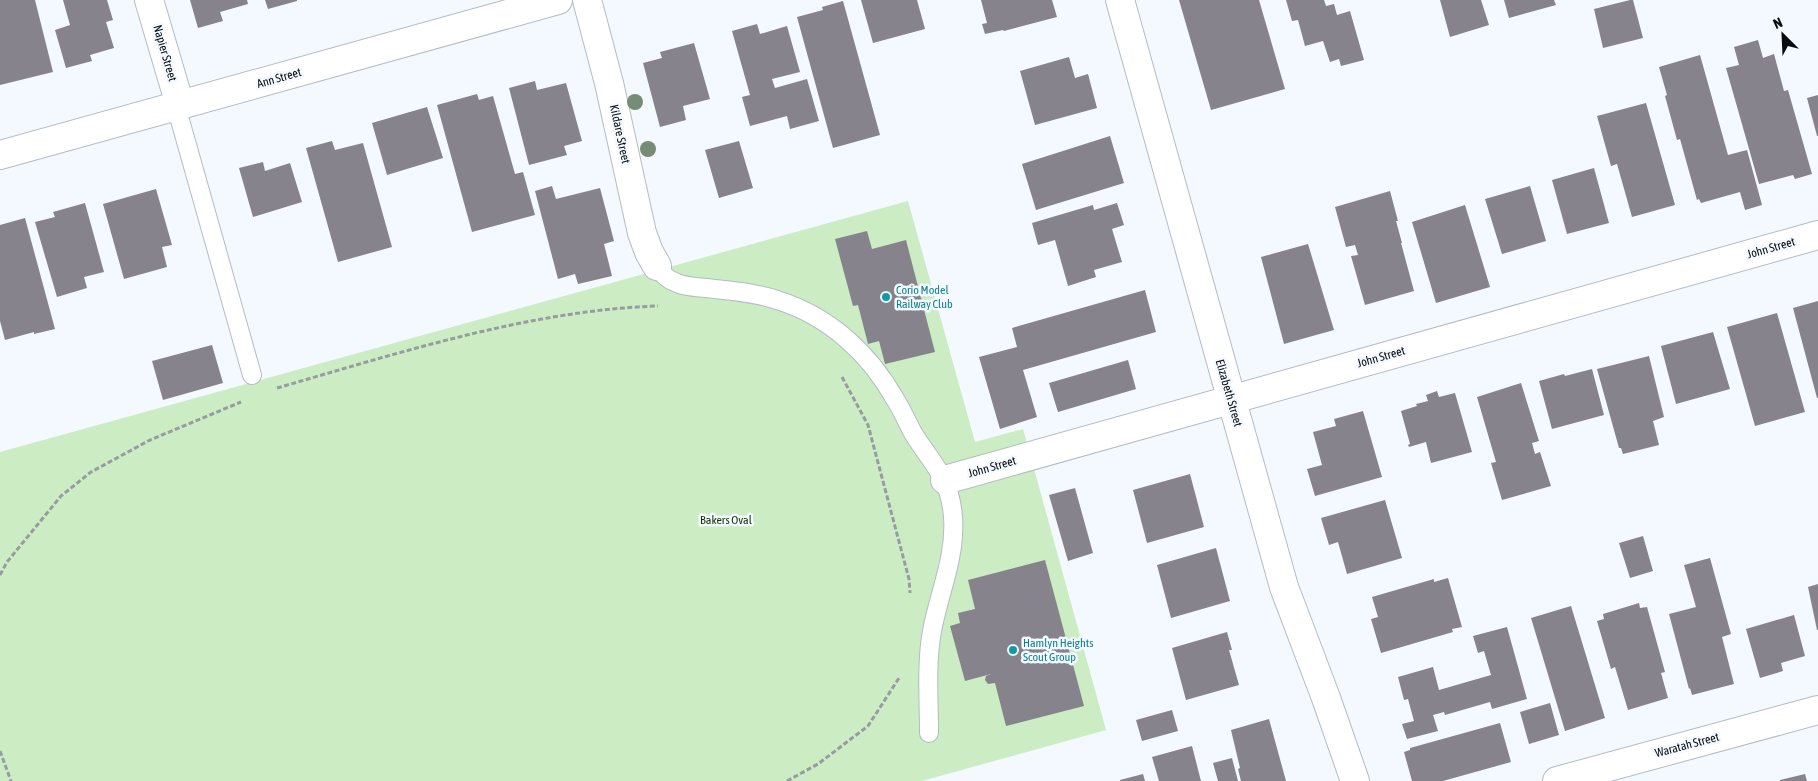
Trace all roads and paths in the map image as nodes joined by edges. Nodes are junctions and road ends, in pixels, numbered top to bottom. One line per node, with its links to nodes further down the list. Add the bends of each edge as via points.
1 (149, 0): 5 (street, Napier Street)
2 (558, 0): 5 (street, Ann Street)
3 (587, 0): 8 (street, Kildare Street, via 642,233)
4 (1120, 0): 13 (street, Elizabeth Street)
5 (178, 106): 6 (street, Ann Street); 11 (lane)
6 (0, 155)
7 (1818, 235): 13 (street, John Street)
8 (656, 266): 15 (lane, via 677,283 777,299 811,313 835,329 871,363)
9 (662, 306): 12 (path, via 627,307 533,321 405,351)
10 (840, 372): 17 (path, via 868,425 910,579)
11 (252, 375)
12 (270, 390)
13 (1230, 400): 15 (street, John Street); 24 (street, Elizabeth Street, via 1290,603)
14 (242, 401): 16 (path, via 150,440 91,472 60,496)
15 (945, 480): 20 (lane, via 953,537 930,644)
16 (0, 575)
17 (910, 596)
18 (900, 672): 23 (path, via 868,726 818,764)
19 (1818, 710): 25 (street, Waratah Street)
20 (929, 733)
21 (0, 751): 22 (path)
22 (11, 781)
23 (787, 781)
24 (1355, 781)
25 (1557, 781)

